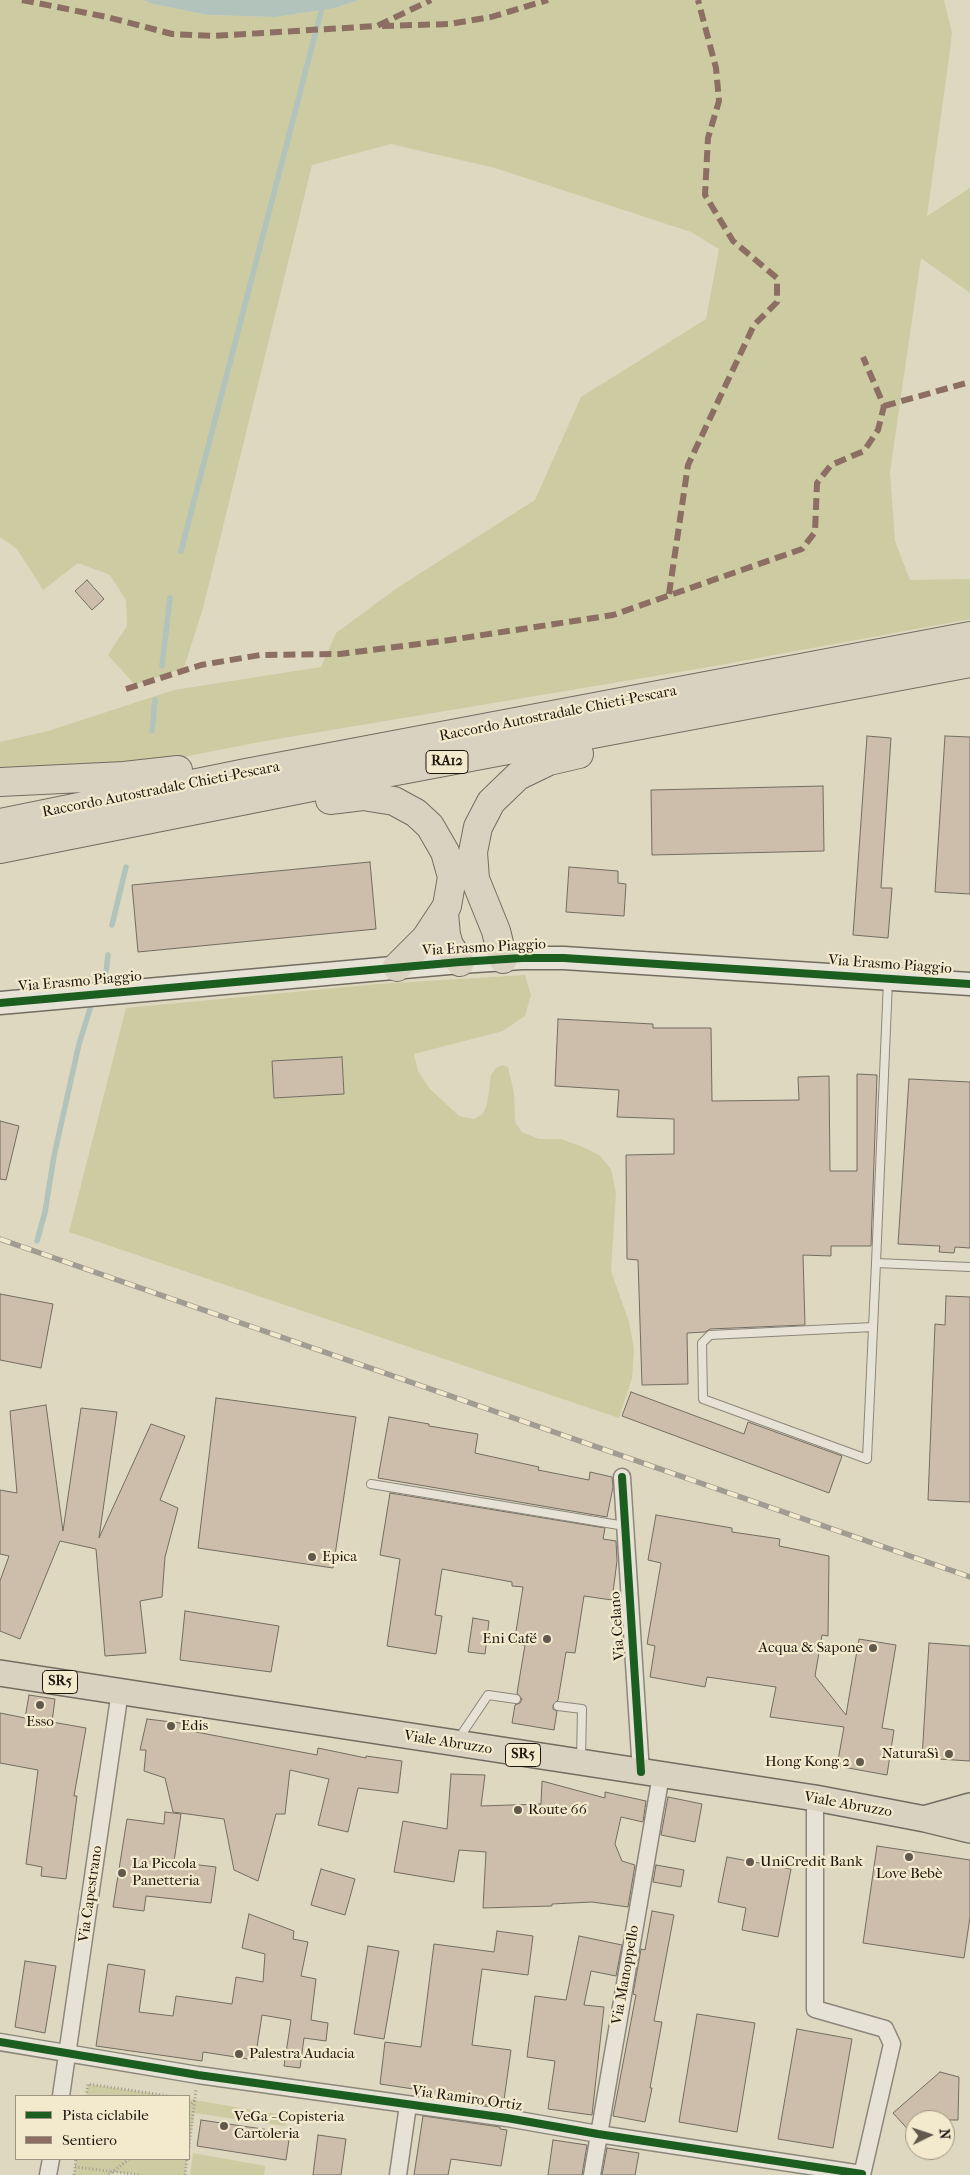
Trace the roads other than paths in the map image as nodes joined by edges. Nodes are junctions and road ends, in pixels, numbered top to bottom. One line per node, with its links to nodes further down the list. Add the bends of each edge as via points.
1 (970, 636): 4 (highway, Raccordo Autostradale Chieti-Pescara / RA12)
2 (970, 663): 3 (highway, Raccordo Autostradale Chieti-Pescara / RA12)
3 (672, 719): 6 (highway, Raccordo Autostradale Chieti-Pescara / RA12); 10 (highway, via 655,740 565,756 535,766 508,784 491,802 474,840 472,867)
4 (270, 768): 5 (highway, via 241,760 170,772); 7 (highway, Raccordo Autostradale Chieti-Pescara / RA12)
5 (0, 782)
6 (222, 805): 8 (highway, Raccordo Autostradale Chieti-Pescara / RA12); 9 (highway, via 252,815 344,797 382,798 405,806 430,826 446,852 452,876)
7 (0, 823)
8 (0, 849)
9 (444, 913): 11 (highway, via 449,945); 12 (highway, via 420,945)
10 (503, 958): 11 (street, Via Erasmo Piaggio); 13 (street, Via Erasmo Piaggio, via 564,958)
11 (460, 962): 12 (street, Via Erasmo Piaggio)
12 (397, 967): 15 (street, Via Erasmo Piaggio)
13 (888, 979): 14 (street, Via Erasmo Piaggio); 16 (lane)
14 (970, 984)
15 (0, 1003)
16 (876, 1263): 17 (lane); 18 (lane)
17 (970, 1267)
18 (873, 1327): 18 (lane, via 867,1459 703,1399 702,1343 710,1335)
19 (622, 1478): 21 (street, Via Celano)
20 (371, 1484): 21 (lane)
21 (625, 1526): 28 (street, Via Celano)
22 (0, 1673): 23 (main road, Viale Abruzzo / SR5)
23 (120, 1692): 26 (main road, Viale Abruzzo / SR5); 34 (street, Via Capestrano)
24 (516, 1699): 26 (lane, via 488,1695)
25 (558, 1706): 27 (lane, via 582,1709)
26 (455, 1744): 27 (main road, Viale Abruzzo / SR5)
27 (581, 1763): 28 (main road, Viale Abruzzo / SR5)
28 (651, 1774): 29 (main road, Viale Abruzzo / SR5); 37 (street, Via Manoppello)
29 (815, 1798): 31 (main road, Viale Abruzzo / SR5); 39 (street, Via Ramiro Ortiz, via 815,2010 885,2029 892,2044)
30 (970, 1806): 31 (main road, Viale Abruzzo / SR5)
31 (925, 1819): 32 (main road, Viale Abruzzo / SR5)
32 (970, 1830)
33 (0, 2042): 34 (street, Via Ramiro Ortiz)
34 (67, 2055): 35 (street, Via Capestrano); 36 (street, Via Ramiro Ortiz)
35 (61, 2095)
36 (408, 2105): 37 (street, Via Ramiro Ortiz); 41 (street)
37 (598, 2134): 39 (street, Via Ramiro Ortiz); 42 (street, Via Manoppello)
38 (50, 2160): 40 (street)
39 (862, 2174)
40 (48, 2175)
41 (398, 2175)
42 (592, 2175)

